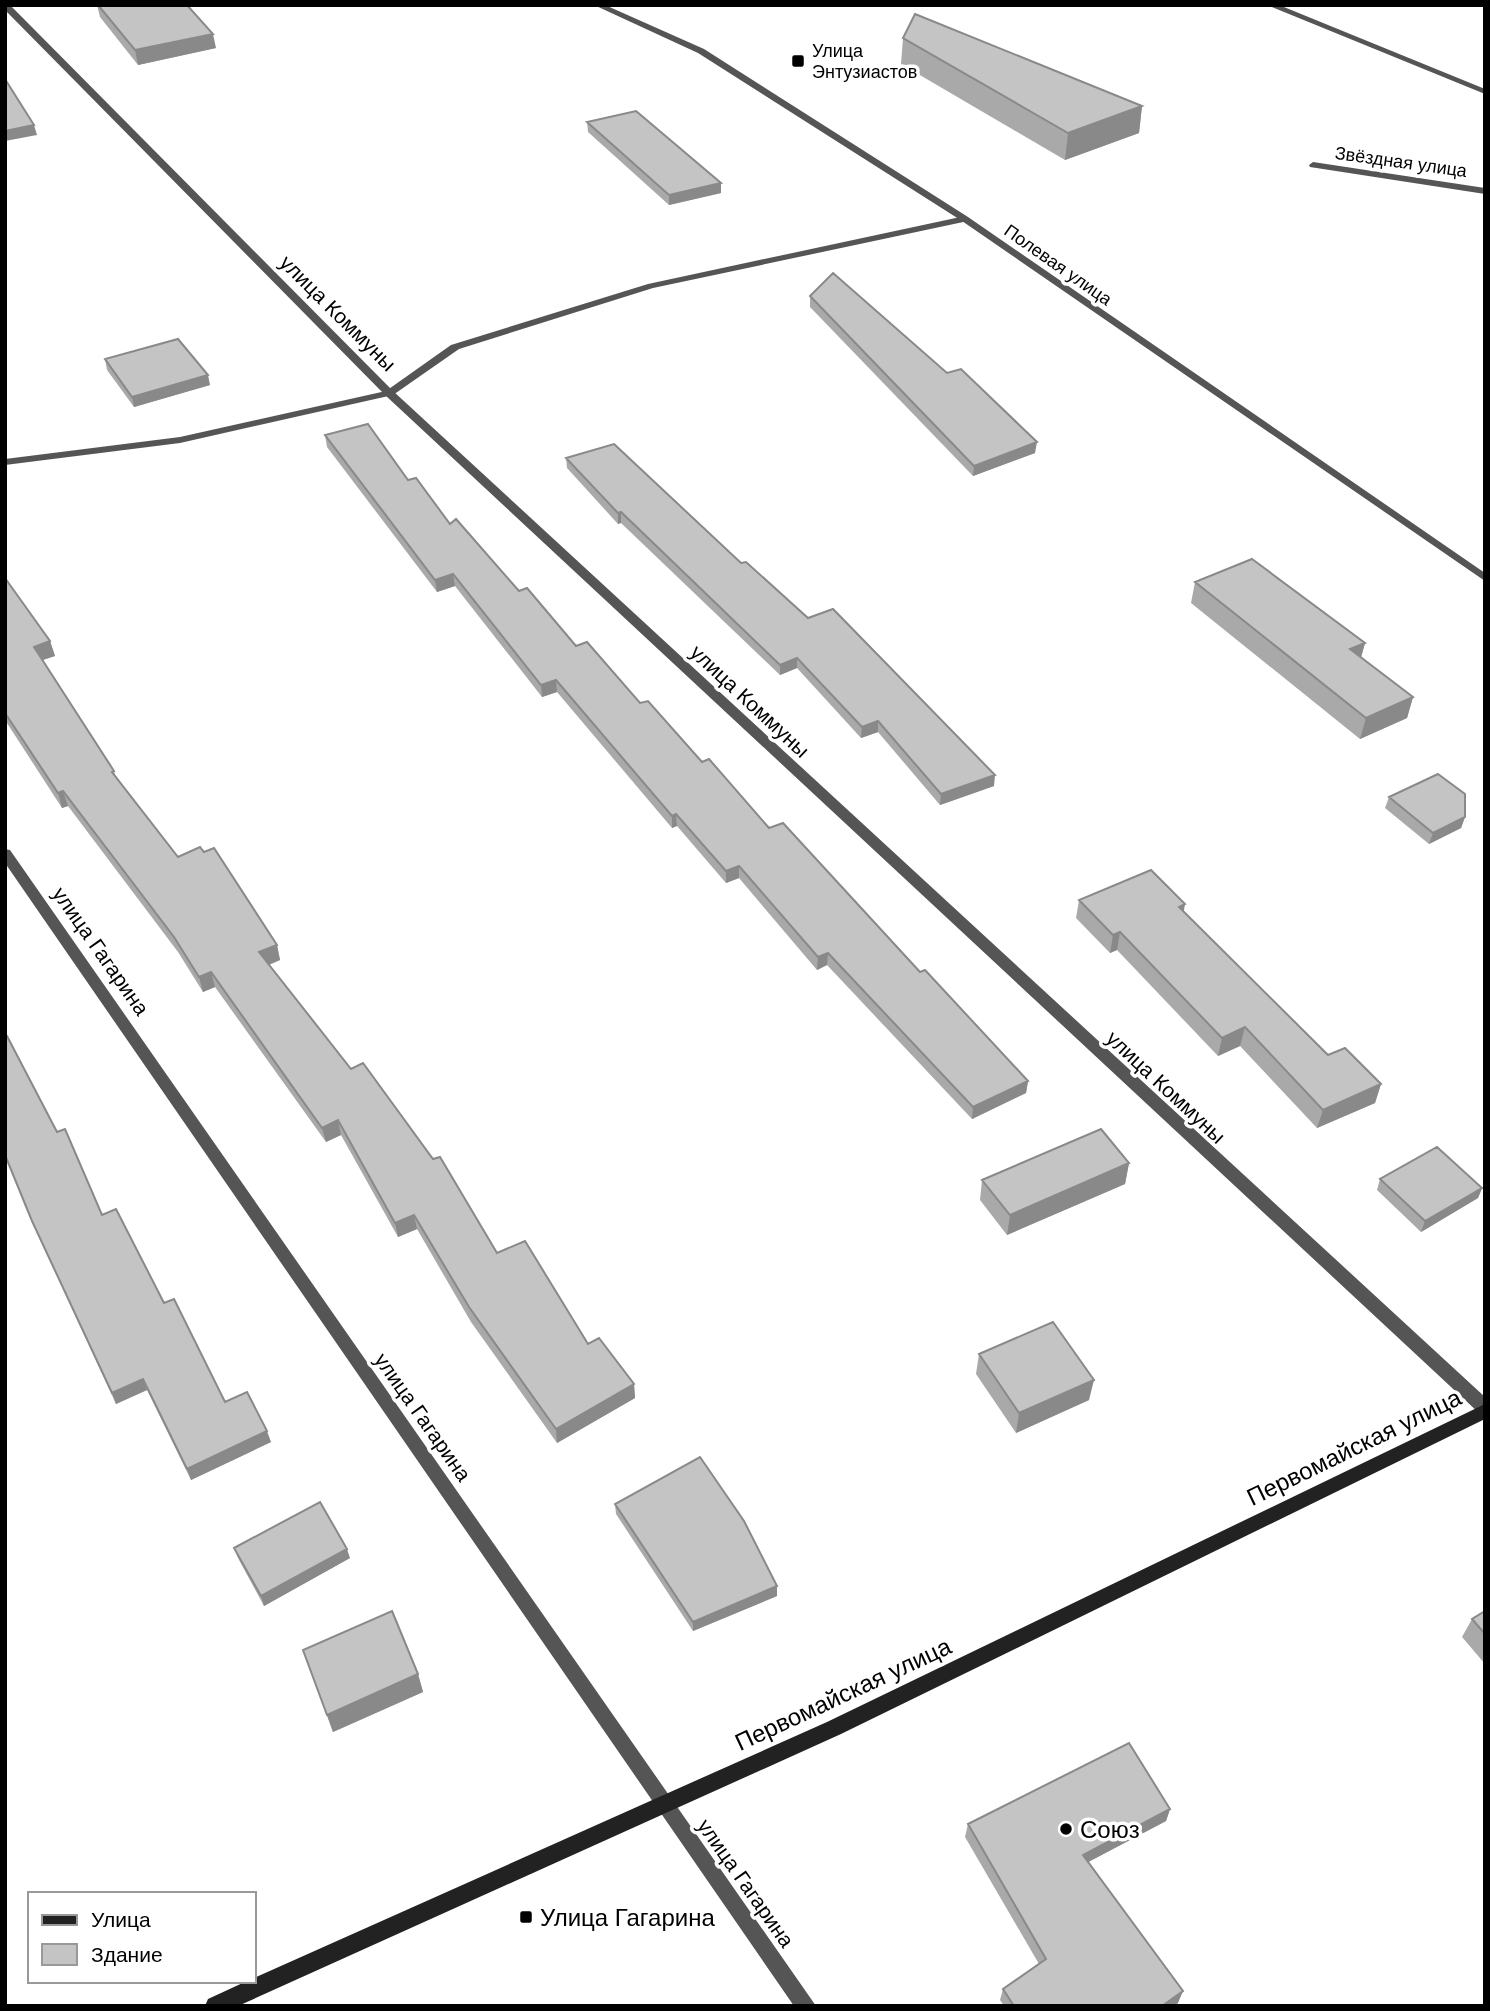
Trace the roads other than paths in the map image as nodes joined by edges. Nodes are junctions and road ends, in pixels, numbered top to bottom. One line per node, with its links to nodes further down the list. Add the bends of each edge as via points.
1 (5, 5): 8 (street, улица Коммуны)
2 (598, 5): 7 (street, Полевая улица, via 701,51)
3 (1271, 5): 4 (street)
4 (1485, 92)
5 (1313, 165): 6 (street, Звёздная улица)
6 (1485, 191)
7 (965, 219): 8 (street, via 651,286 455,347); 10 (street, Полевая улица)
8 (389, 393): 9 (street, via 180,440); 12 (street, улица Коммуны)
9 (5, 462)
10 (1485, 578)
11 (5, 853): 13 (street, улица Гагарина)
12 (1485, 1410): 13 (main road, Первомайская улица, via 834,1728)
13 (662, 1803): 14 (main road, Первомайская улица); 15 (street, улица Гагарина)
14 (215, 2006)
15 (806, 2006)

